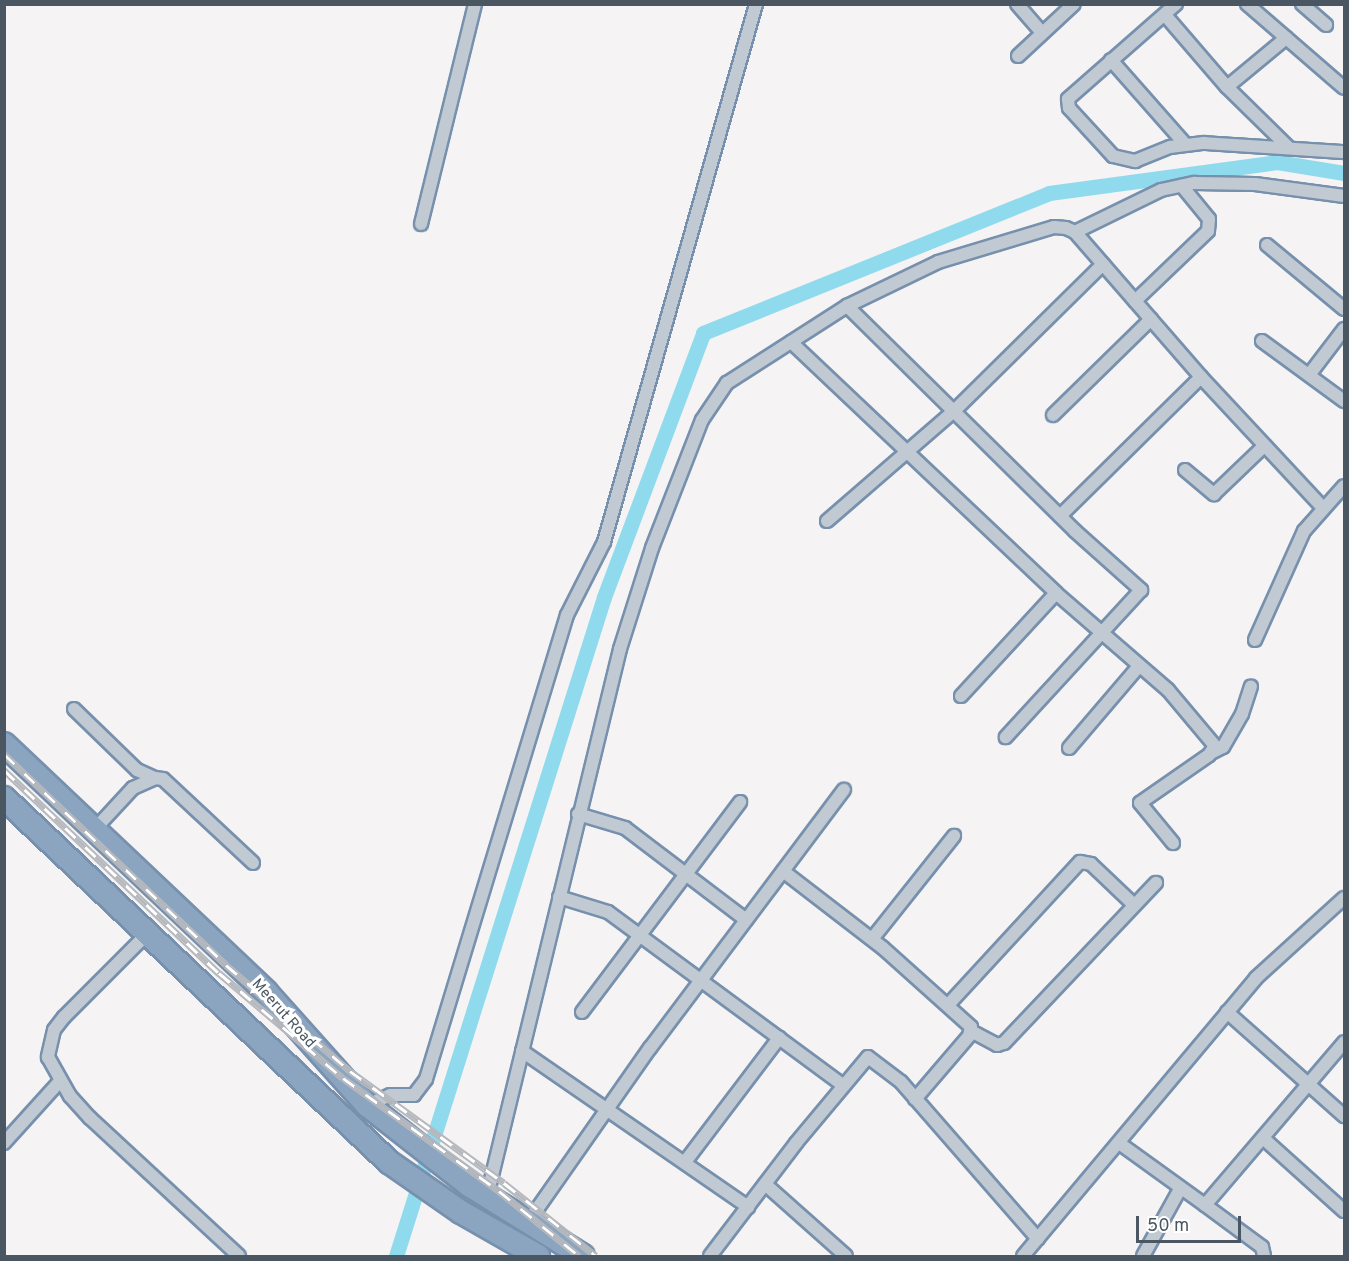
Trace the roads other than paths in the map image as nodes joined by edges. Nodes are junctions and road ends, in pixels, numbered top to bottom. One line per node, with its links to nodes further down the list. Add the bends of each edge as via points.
1 (475, 4): 21 (street)
2 (756, 4): 86 (street, via 604,542 567,615 426,1079 414,1095 390,1095)
3 (1017, 4): 10 (street)
4 (1074, 4): 10 (street)
5 (1176, 4): 8 (street)
6 (1247, 4): 11 (street)
7 (1302, 4): 9 (street)
8 (1164, 15): 13 (street); 14 (street)
9 (1326, 25)
10 (1042, 33): 12 (street)
11 (1286, 38): 14 (street); 15 (street)
12 (1018, 56)
13 (1111, 60): 16 (street); 16 (street, via 1071,94 1069,108 1113,156 1125,160 1135,161)
14 (1227, 87): 17 (street)
15 (1344, 87)
16 (1185, 144): 17 (street)
17 (1287, 147): 18 (street)
18 (1344, 152)
19 (1182, 186): 20 (street, via 1255,184); 22 (street, via 1138,200); 25 (street, via 1209,219 1208,231)
20 (1344, 196)
21 (422, 224)
22 (1076, 232): 24 (street); 26 (street, via 1054,227 938,262)
23 (1267, 245): 27 (street)
24 (1103, 264): 25 (street); 35 (street)
25 (1135, 301): 28 (street)
26 (847, 306): 31 (street); 35 (street)
27 (1344, 309)
28 (1151, 319): 33 (street); 36 (street)
29 (1344, 329): 32 (street)
30 (1262, 340): 32 (street)
31 (790, 342): 38 (street); 59 (street, via 727,383 702,420 649,559 620,649)
32 (1309, 375): 34 (street)
33 (1201, 377): 37 (street); 42 (street)
34 (1344, 401)
35 (954, 411): 38 (street); 42 (street)
36 (1053, 415)
37 (1264, 446): 39 (street, via 1214,494); 41 (street)
38 (907, 454): 43 (street); 44 (street)
39 (1185, 470)
40 (1344, 486): 41 (street)
41 (1323, 508): 46 (street, via 1301,537)
42 (1060, 516): 45 (street, via 1141,590)
43 (827, 520)
44 (1056, 593): 45 (street); 49 (street)
45 (1102, 635): 47 (street); 51 (street)
46 (1255, 640)
47 (1139, 666): 53 (street); 54 (street, via 1173,695 1215,746)
48 (1251, 686): 54 (street, via 1242,714 1223,747)
49 (961, 696)
50 (74, 709): 55 (street, via 137,770)
51 (1006, 737)
52 (4, 744): 60 (highway, Meerut Road)
53 (1069, 748)
54 (1213, 752): 62 (street, via 1140,803)
55 (155, 778): 60 (street, via 133,788); 63 (street, via 170,783)
56 (844, 790): 64 (street)
57 (4, 798): 71 (highway, Meerut Road)
58 (740, 802): 65 (street)
59 (578, 814): 65 (street, via 625,828); 67 (street)
60 (94, 830): 86 (highway, Meerut Road, via 266,992)
61 (954, 836): 73 (street)
62 (1173, 843)
63 (253, 863)
64 (783, 871): 70 (street); 73 (street)
65 (685, 874): 70 (street); 72 (street)
66 (1156, 883): 69 (street)
67 (559, 897): 72 (street, via 602,908); 81 (street)
68 (1344, 898): 77 (street, via 1289,946)
69 (1134, 905): 75 (street, via 1091,864 1080,862); 78 (street, via 1004,1043 997,1045)
70 (746, 920): 74 (street)
71 (148, 933): 82 (street, via 54,1030 48,1057); 101 (highway, Meerut Road, via 389,1162 461,1212)
72 (639, 935): 74 (street); 76 (street)
73 (872, 939): 75 (street)
74 (701, 980): 79 (street); 87 (street)
75 (948, 1005): 78 (street)
76 (582, 1012)
77 (1227, 1012): 84 (street); 91 (street)
78 (971, 1031): 85 (street)
79 (779, 1038): 83 (street); 92 (street)
80 (1344, 1042): 84 (street)
81 (522, 1051): 87 (street); 95 (street)
82 (60, 1081): 90 (street); 102 (street, via 90,1118)
83 (843, 1084): 85 (street, via 863,1059 873,1058); 93 (street)
84 (1308, 1084): 88 (street); 89 (street)
85 (915, 1100): 100 (street)
86 (367, 1105): 95 (highway, Meerut Road)
87 (608, 1108): 92 (street); 99 (street)
88 (1344, 1116)
89 (1263, 1138): 96 (street); 98 (street)
90 (4, 1143)
91 (1119, 1143): 94 (street); 100 (street)
92 (685, 1162): 97 (street)
93 (765, 1184): 97 (street); 105 (street)
94 (1180, 1189): 96 (street); 107 (street)
95 (478, 1191): 99 (highway, Meerut Road)
96 (1205, 1204): 108 (street, via 1262,1246)
97 (748, 1207): 104 (street)
98 (1344, 1211)
99 (528, 1222): 103 (highway, Meerut Road)
100 (1038, 1239): 106 (street)
101 (535, 1256)
102 (238, 1257)
103 (583, 1257)
104 (710, 1257)
105 (846, 1257)
106 (1023, 1257)
107 (1143, 1257)
108 (1264, 1257)

